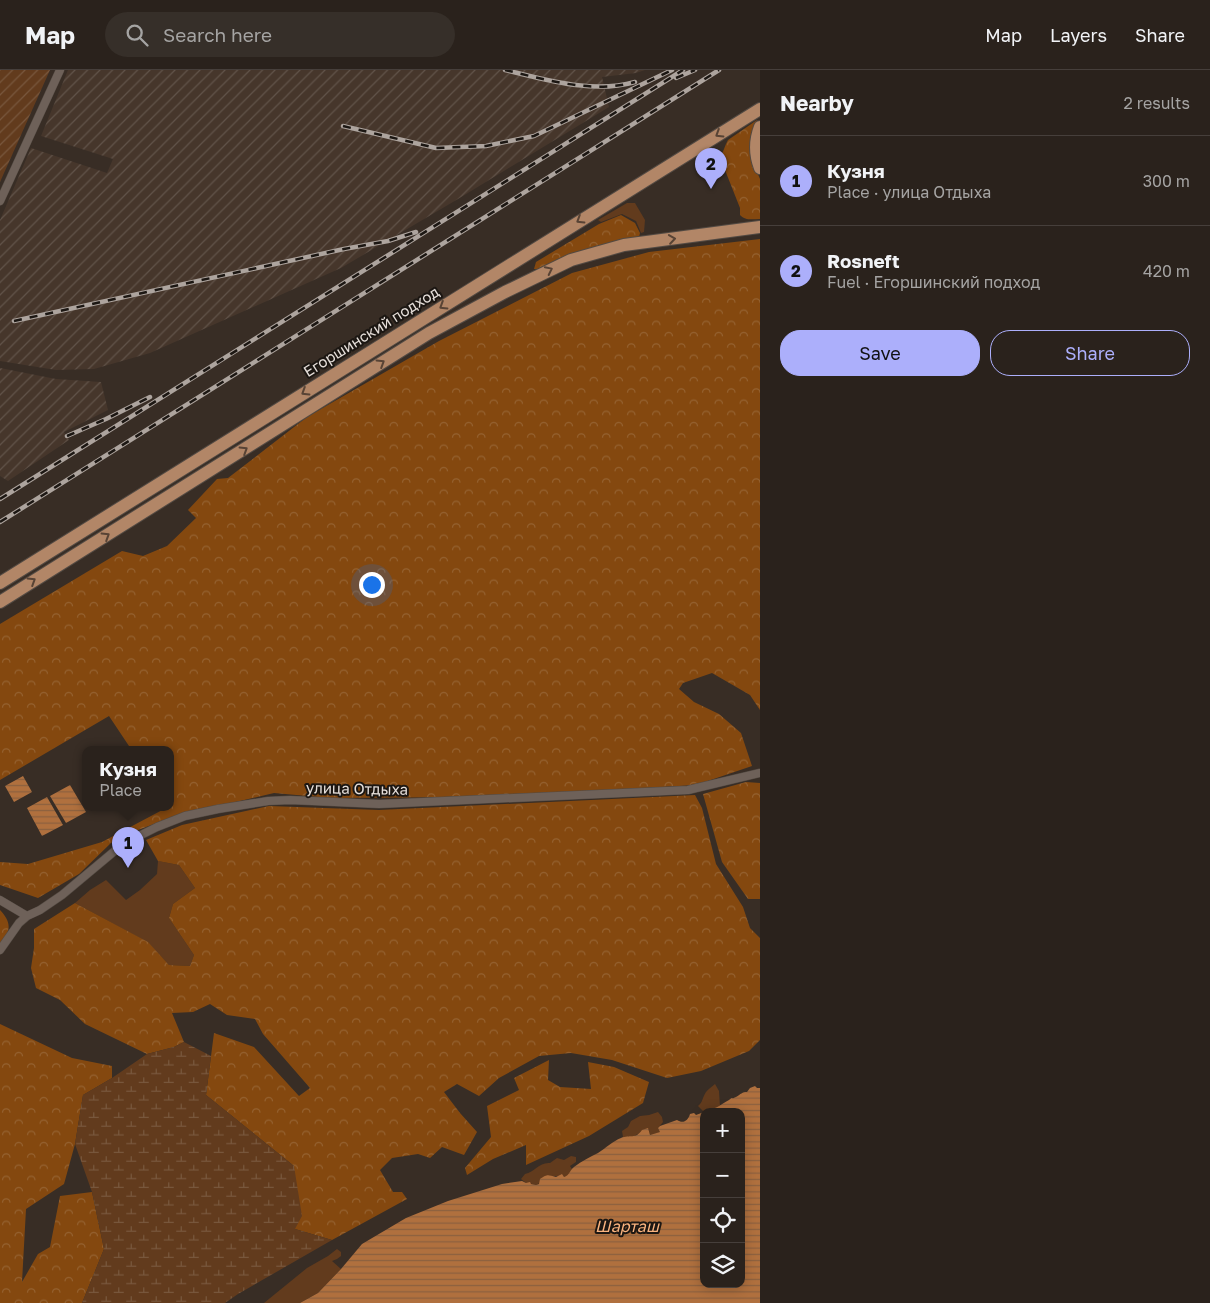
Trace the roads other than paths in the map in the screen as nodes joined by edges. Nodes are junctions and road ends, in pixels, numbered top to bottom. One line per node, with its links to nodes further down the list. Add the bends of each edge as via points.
1 (60, 70): 5 (street)
2 (760, 108): 7 (main road, Егоршинский подход, one-way to 7)
3 (760, 127): 4 (main road, via 756,142)
4 (760, 168)
5 (0, 201)
6 (760, 227): 8 (main road, one-way to 6, via 430,333 551,269 624,245)
7 (0, 583)
8 (0, 602)
9 (760, 773): 11 (street, улица Отдыха, via 688,790 379,804 290,800 218,809 185,816 123,844 62,895)
10 (0, 900): 11 (street)
11 (27, 916): 12 (street, улица Отдыха)
12 (0, 950)

